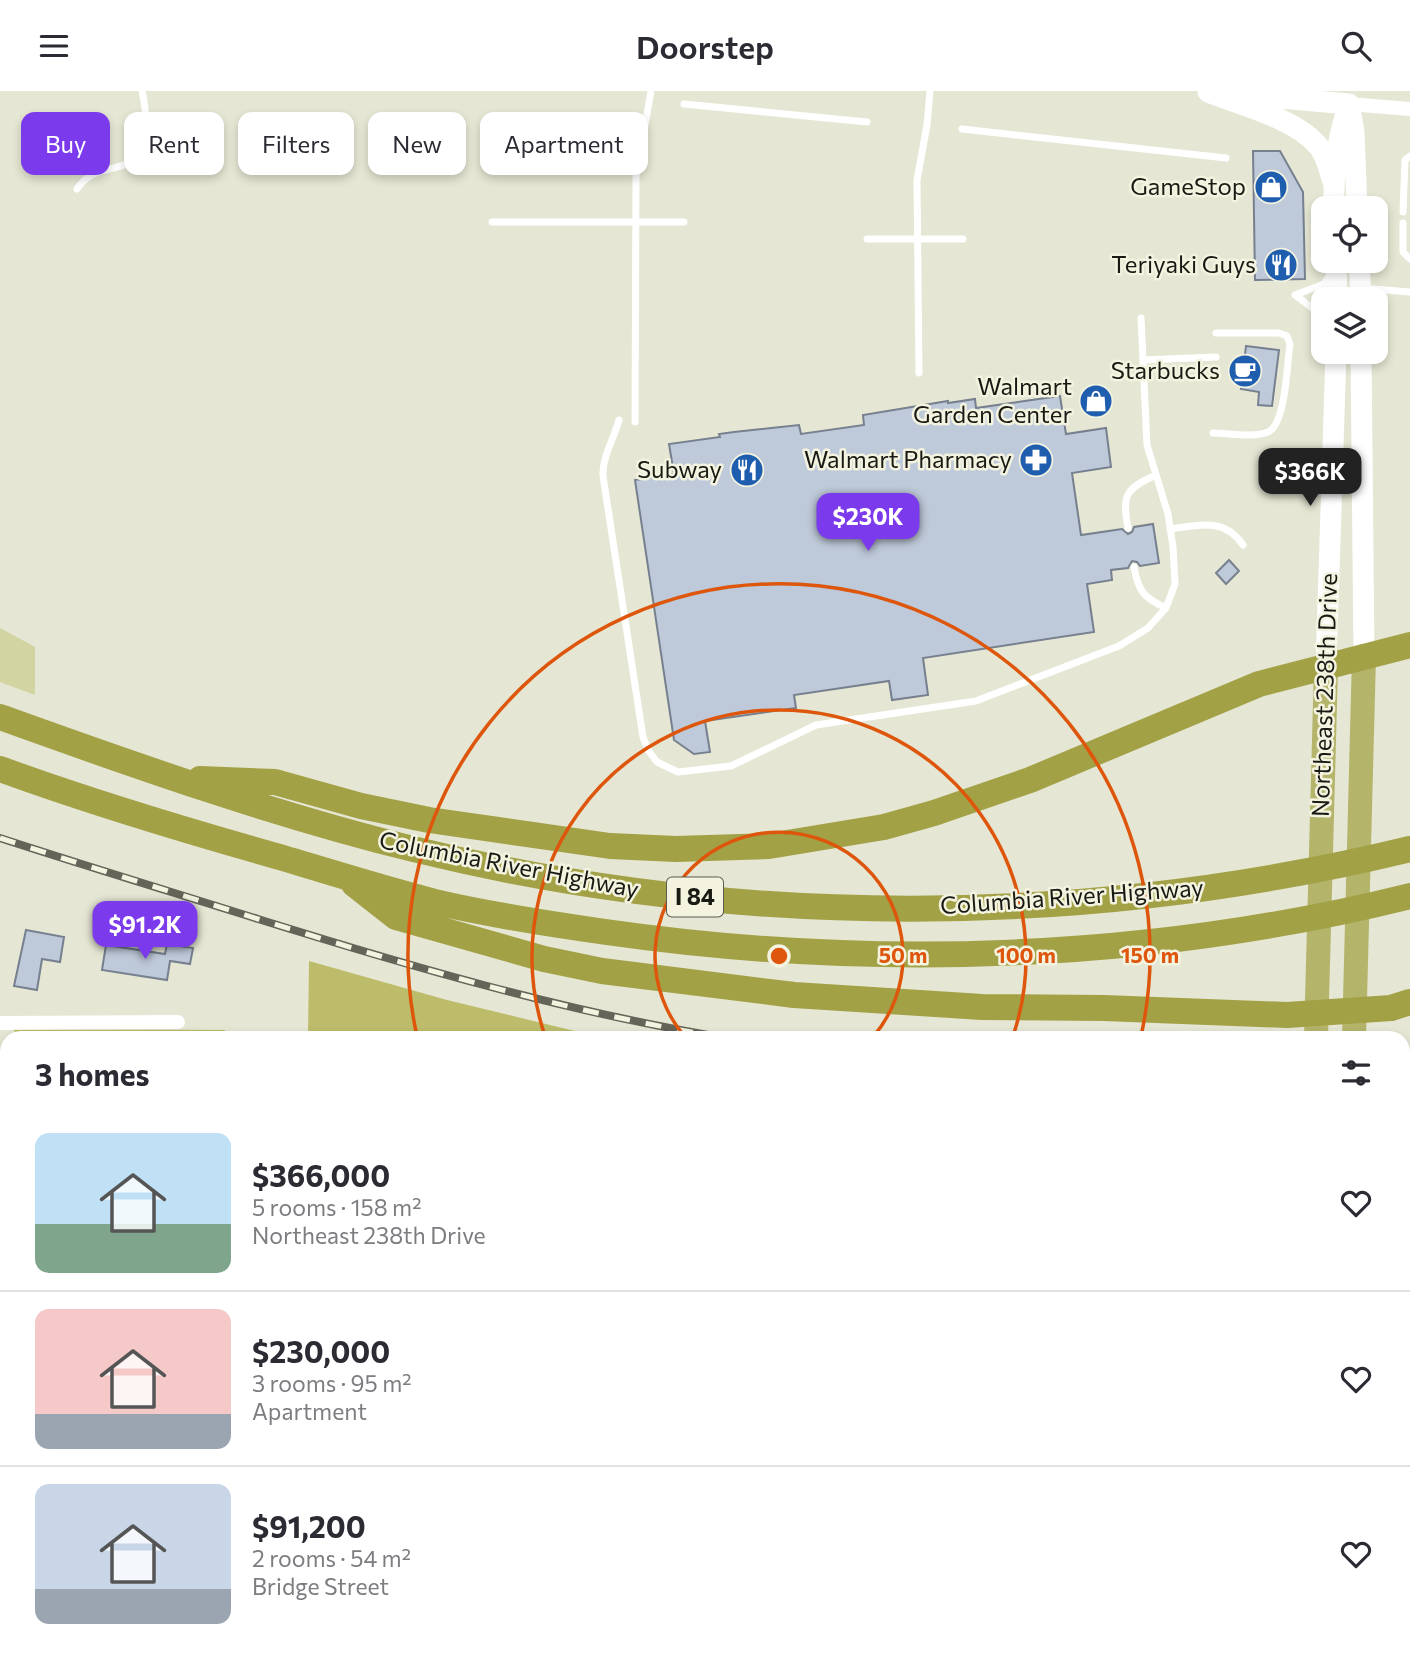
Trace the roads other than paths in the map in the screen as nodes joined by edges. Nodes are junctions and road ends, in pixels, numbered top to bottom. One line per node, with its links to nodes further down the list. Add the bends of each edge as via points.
1 (142, 91): 13 (lane, via 147,113 139,158 89,175)
2 (651, 91): 18 (lane, via 636,177)
3 (930, 91): 22 (lane, via 917,180)
4 (1202, 92): 6 (main road); 12 (main road, via 1289,124 1311,139 1326,158)
5 (684, 104): 8 (lane)
6 (1349, 104): 7 (street); 12 (main road); 15 (main road)
7 (1410, 110)
8 (867, 122)
9 (962, 129): 11 (lane)
10 (1410, 156): 16 (lane, via 1405,160)
11 (1226, 158)
12 (1333, 182): 14 (main road)
13 (77, 189)
14 (1334, 196)
15 (1357, 196)
16 (1403, 212)
17 (492, 222): 18 (lane)
18 (635, 222): 19 (lane); 39 (lane)
19 (684, 222)
20 (1403, 223): 24 (lane, via 1404,252)
21 (867, 239): 22 (lane)
22 (917, 239): 23 (lane); 37 (lane)
23 (963, 239)
24 (1410, 259)
25 (1330, 273): 26 (lane)
26 (1316, 287)
27 (1311, 289): 30 (lane, via 1295,295)
28 (1410, 292): 29 (lane)
29 (1388, 293)
30 (1311, 307)
31 (1141, 318): 34 (lane)
32 (1216, 333): 40 (lane, via 1279,333 1290,344 1276,426 1265,433)
33 (1216, 357): 34 (lane)
34 (1143, 360): 41 (lane, via 1147,445)
35 (1336, 364): 49 (main road, Northeast 238th Drive)
36 (1361, 364): 48 (main road, Northeast 238th Drive)
37 (919, 373)
38 (619, 420): 46 (lane, via 603,476 643,737 657,762 678,772 731,766 816,725 976,701 1119,646 1148,628)
39 (635, 422)
40 (1213, 433)
41 (1154, 476): 42 (lane, via 1126,496); 43 (lane)
42 (1128, 528)
43 (1170, 529): 44 (lane, via 1223,526); 46 (lane, via 1175,584)
44 (1243, 545)
45 (1134, 567): 46 (lane, via 1136,582 1148,600)
46 (1166, 608)
47 (1410, 645): 48 (highway)
48 (1364, 656): 49 (highway); 57 (highway, Northeast 238th Drive)
49 (1326, 666): 52 (highway, via 1259,684 1030,780 934,813 884,827 769,846 610,846 429,820 275,782); 60 (highway, Northeast 238th Drive)
50 (0, 717): 52 (highway, Columbia River Highway / I 84)
51 (0, 769): 54 (highway, Columbia River Highway / I 84, via 130,814)
52 (167, 777): 53 (highway, Columbia River Highway / I 84, via 352,833 470,862 641,891 799,905 939,908 1103,900 1283,876)
53 (1410, 849)
54 (341, 875): 55 (highway, Columbia River Highway / I 84, via 437,902 594,930 707,945 873,954 1049,950 1151,941 1302,919); 60 (highway, via 396,917 602,971 794,995 968,1006 1287,1016)
55 (1410, 896)
56 (1410, 1002): 57 (highway)
57 (1354, 1010): 60 (highway); 61 (highway, Northeast 238th Drive)
58 (178, 1022): 59 (street)
59 (0, 1023)
60 (1316, 1025)
61 (1354, 1031)

